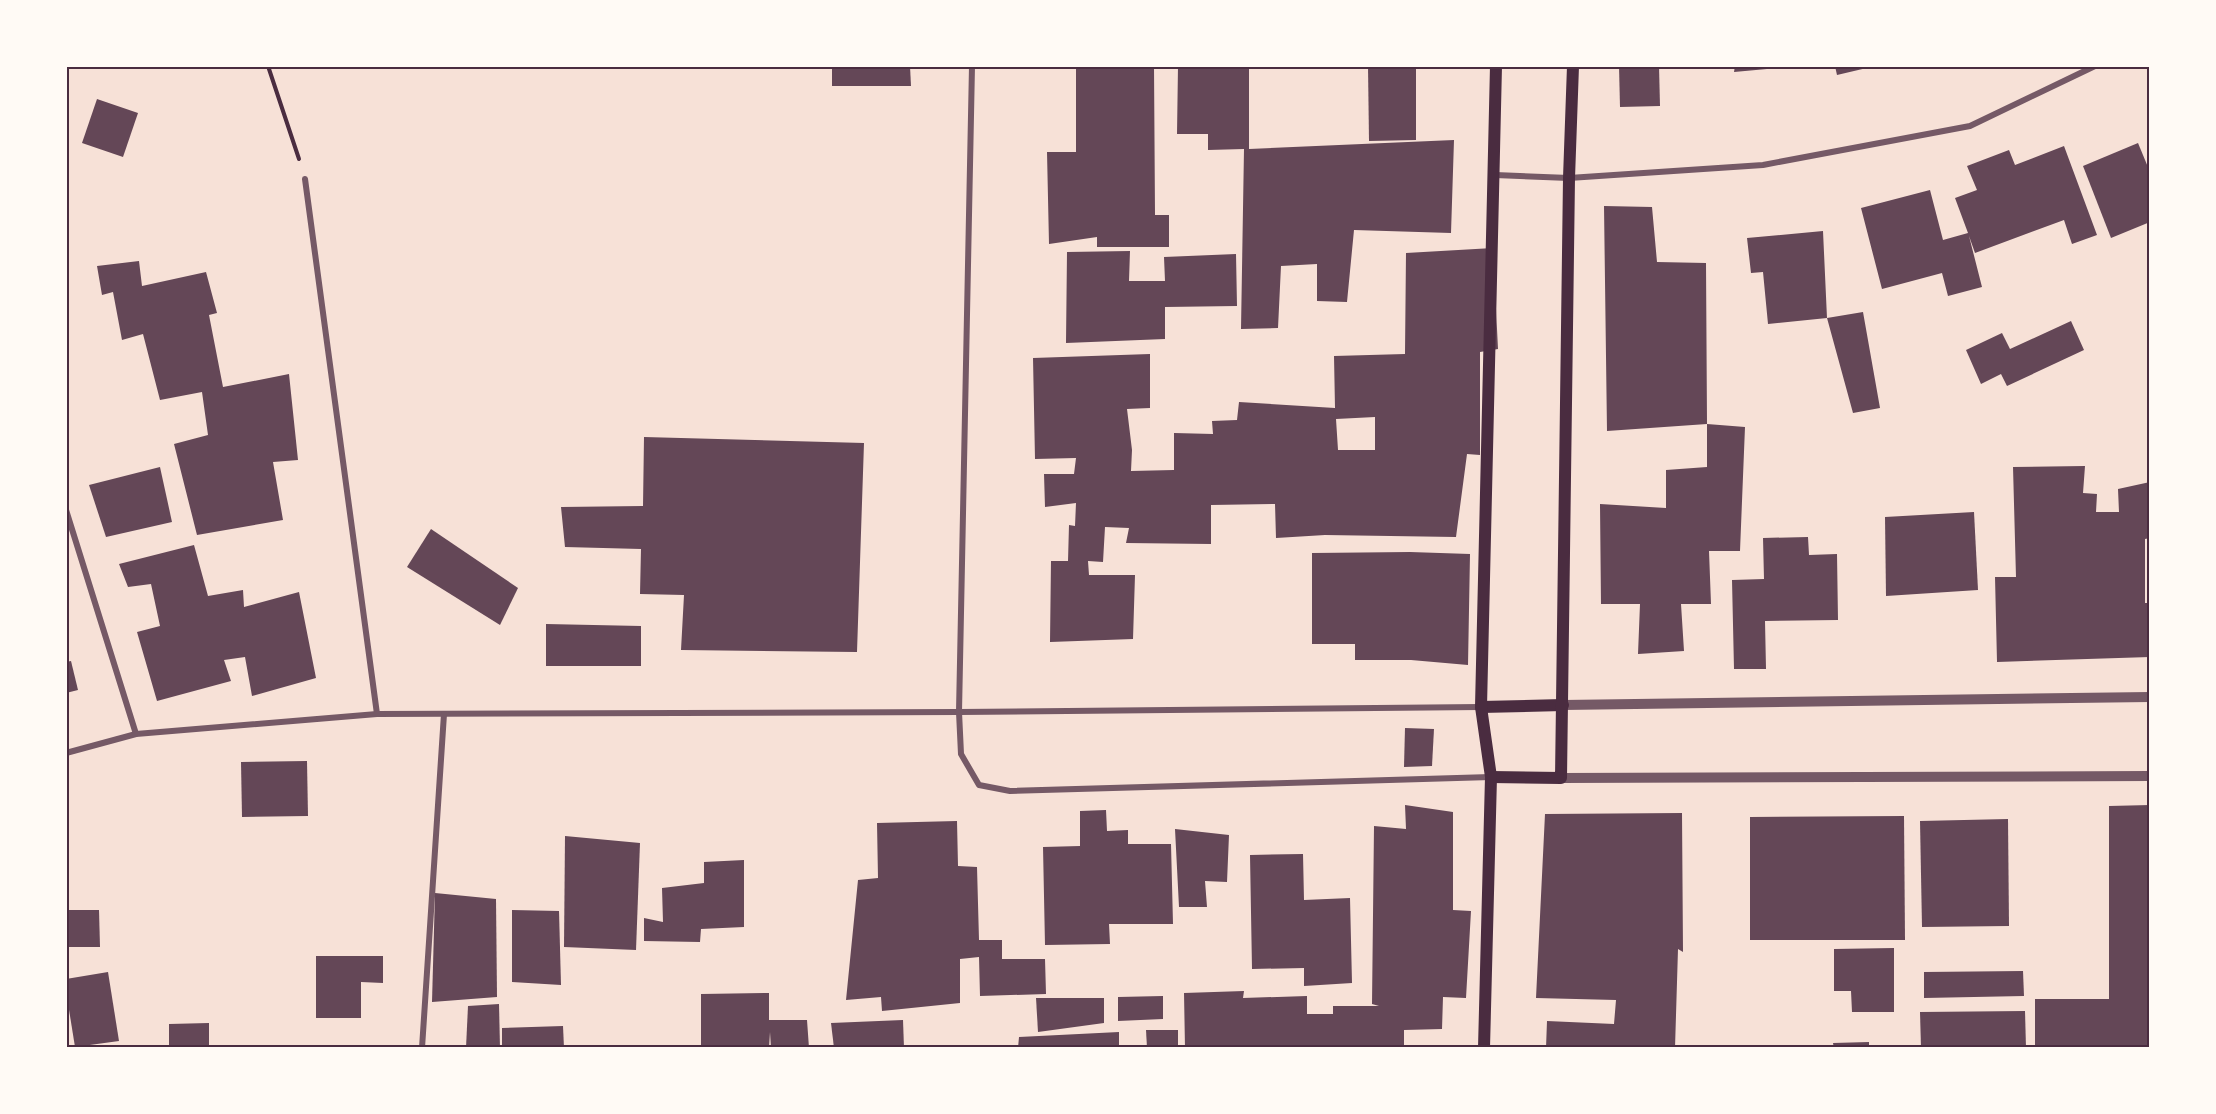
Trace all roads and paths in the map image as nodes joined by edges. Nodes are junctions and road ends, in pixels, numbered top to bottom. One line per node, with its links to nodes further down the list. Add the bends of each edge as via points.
1 (268, 66): 8 (path)
2 (972, 66): 13 (street)
3 (1497, 66): 6 (main road)
4 (1573, 66): 7 (main road)
5 (2095, 66): 7 (street, via 1970,126 1763,165)
6 (1495, 175): 7 (street); 12 (main road)
7 (1569, 178): 11 (main road)
8 (305, 179): 14 (street)
9 (66, 510): 16 (street)
10 (2150, 697): 11 (street)
11 (1563, 705): 12 (main road); 20 (main road)
12 (1481, 707): 13 (street); 19 (main road)
13 (958, 712): 15 (street); 19 (street, via 961,754 979,785 1010,791)
14 (377, 714): 15 (street); 16 (street)
15 (444, 714): 21 (street)
16 (136, 734): 17 (street)
17 (66, 753)
18 (2150, 776): 20 (street)
19 (1491, 777): 20 (main road); 22 (main road)
20 (1561, 778)
21 (422, 1048)
22 (1484, 1048)

